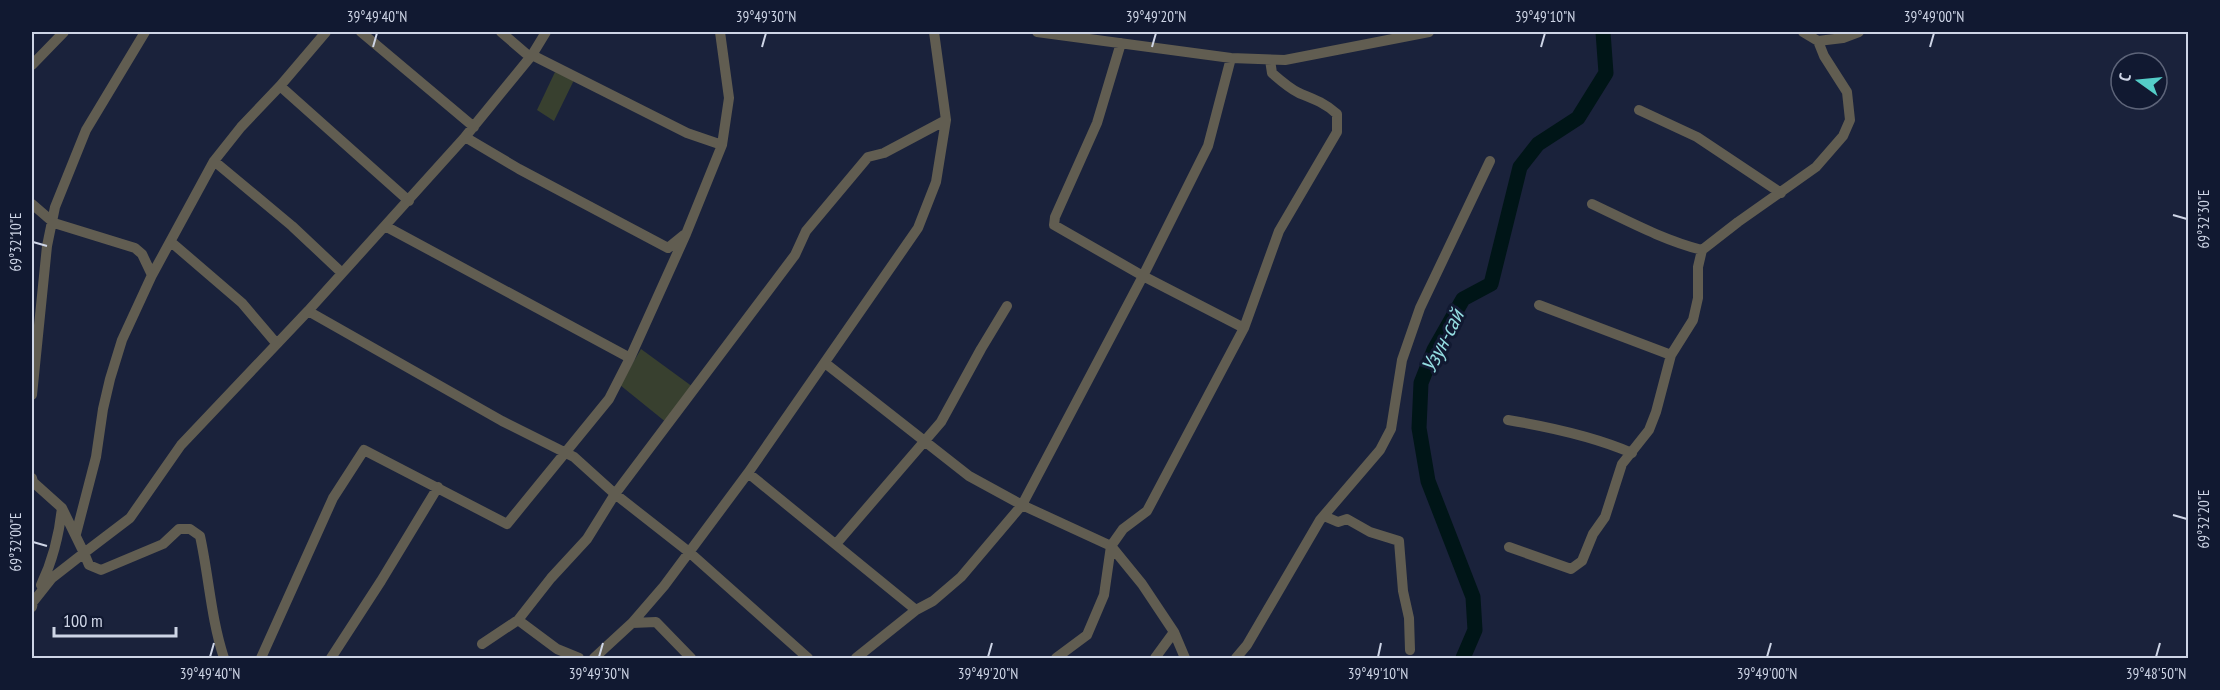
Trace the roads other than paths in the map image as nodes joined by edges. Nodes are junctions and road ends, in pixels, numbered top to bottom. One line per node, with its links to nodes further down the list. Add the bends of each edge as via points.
1 (64, 32): 18 (street)
2 (145, 32): 31 (street, via 86,130)
3 (326, 32): 19 (street)
4 (361, 32): 22 (street)
5 (501, 32): 15 (street)
6 (546, 32): 15 (street)
7 (720, 32): 24 (street, via 729,98)
8 (934, 32): 21 (street)
9 (1037, 32): 14 (street)
10 (1429, 32): 17 (street)
11 (1803, 32): 13 (street)
12 (1859, 32): 13 (street)
13 (1818, 41): 27 (street, via 1847,92 1850,120 1843,136 1816,168)
14 (1121, 43): 16 (street); 38 (street, via 1097,123 1054,225)
15 (531, 56): 22 (street); 24 (street, via 687,133)
16 (1231, 58): 17 (street); 38 (street, via 1208,146)
17 (1270, 60): 42 (street, via 1272,73 1283,82 1325,103 1337,114 1337,132 1279,231)
18 (32, 65)
19 (280, 86): 25 (street); 28 (street)
20 (1640, 110): 27 (street, via 1697,137)
21 (946, 120): 46 (street, via 936,182 918,228); 55 (street, via 868,158 806,231 795,255)
22 (474, 127): 23 (street)
23 (465, 137): 28 (street); 33 (street, via 668,248)
24 (722, 145): 33 (street)
25 (214, 161): 34 (street); 36 (street)
26 (1490, 161): 58 (street, via 1420,308 1402,360 1391,429 1380,450)
27 (1781, 193): 35 (street)
28 (409, 201): 32 (street)
29 (32, 204): 31 (street)
30 (1592, 204): 35 (street, via 1653,233)
31 (52, 221): 37 (street, via 135,248); 47 (street)
32 (386, 226): 36 (street); 45 (street)
33 (686, 234): 45 (street)
34 (171, 242): 37 (street); 43 (street, via 242,303)
35 (1702, 250): 44 (street, via 1693,320)
36 (342, 273): 41 (street)
37 (152, 275): 59 (street, via 113,369)
38 (1143, 276): 42 (street); 56 (street)
39 (1539, 305): 44 (street)
40 (1007, 306): 49 (street)
41 (308, 311): 43 (street); 50 (street)
42 (1244, 328): 61 (street, via 1147,511 1123,529)
43 (276, 344): 64 (street, via 181,445 130,518)
44 (1671, 355): 51 (street, via 1649,430)
45 (630, 358): 50 (street, via 609,399)
46 (825, 363): 49 (street); 52 (street)
47 (32, 395)
48 (1508, 420): 51 (street, via 1546,426)
49 (926, 442): 56 (street, via 969,476); 60 (street)
50 (566, 453): 54 (street, via 507,525); 55 (street)
51 (1632, 453): 62 (street, via 1622,464 1605,517 1582,561 1571,569)
52 (748, 473): 60 (street); 63 (street)
53 (32, 478): 57 (street)
54 (438, 487): 73 (street, via 364,450 333,498); 74 (street)
55 (615, 494): 63 (street); 67 (street, via 587,539)
56 (1022, 505): 61 (street); 66 (street, via 961,578)
57 (62, 508): 59 (street); 65 (street, via 52,562)
58 (1324, 516): 71 (street, via 1338,522 1347,519 1370,532 1399,541); 83 (street)
59 (76, 534): 64 (street)
60 (836, 544): 66 (street)
61 (1111, 546): 69 (street); 80 (street, via 1104,595 1087,635)
62 (1509, 547)
63 (689, 552): 68 (street); 78 (street)
64 (84, 553): 65 (street, via 52,578); 72 (street, via 89,565 101,570 163,544 179,530 190,529 200,536 216,633)
65 (32, 604)
66 (916, 610): 79 (street)
67 (518, 620): 70 (street); 75 (street, via 557,650)
68 (632, 623): 76 (street); 77 (street, via 656,622)
69 (1174, 632): 81 (street); 82 (street)
70 (482, 644)
71 (1410, 650)
72 (224, 658)
73 (261, 658)
74 (331, 658)
75 (579, 658)
76 (594, 658)
77 (691, 658)
78 (808, 658)
79 (856, 658)
80 (1056, 658)
81 (1155, 658)
82 (1185, 658)
83 (1236, 658)

